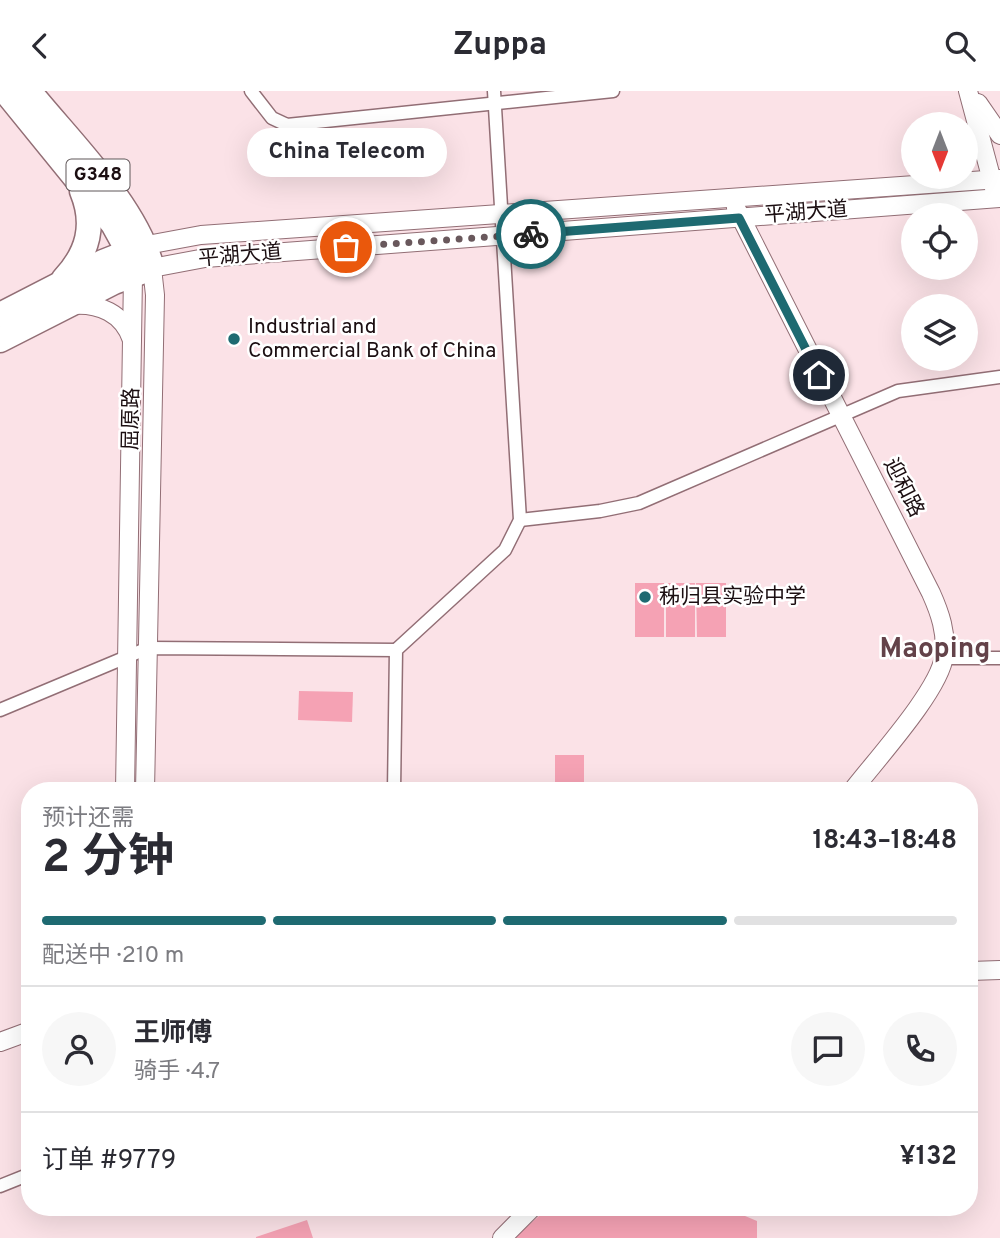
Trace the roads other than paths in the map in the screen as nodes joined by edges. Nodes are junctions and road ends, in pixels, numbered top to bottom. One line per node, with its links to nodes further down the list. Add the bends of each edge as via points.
1 (5, 91): 9 (highway, 屈原路 / G348)
2 (29, 91): 18 (highway, 屈原路 / G348, via 128,213)
3 (251, 91): 6 (street, via 272,118 287,125)
4 (613, 91): 6 (street)
5 (968, 91): 7 (main road); 8 (main road); 10 (main road)
6 (495, 97): 15 (street)
7 (966, 112)
8 (1000, 135)
9 (71, 173): 18 (highway, 屈原路 / G348); 19 (highway, via 87,203 89,236)
10 (997, 179): 12 (main road, 平湖大道); 14 (main road)
11 (901, 182): 12 (main road)
12 (881, 187): 13 (main road, 平湖大道)
13 (732, 198): 15 (main road, 平湖大道); 16 (main road, 迎和路)
14 (998, 199): 16 (main road, 平湖大道)
15 (501, 214): 17 (street); 18 (main road, 平湖大道, via 201,235)
16 (739, 218): 17 (main road, 平湖大道); 24 (main road, 迎和路)
17 (503, 236): 18 (main road, 平湖大道); 25 (street)
18 (140, 260): 19 (highway, 平湖大道); 22 (main road, 屈原路); 26 (main road, 屈原路, via 155,295)
19 (57, 298): 20 (highway, 平湖大道); 21 (highway, 平湖大道); 22 (main road, via 109,311 127,327)
20 (0, 315)
21 (0, 340)
22 (134, 351): 28 (main road, 屈原路)
23 (1000, 377): 24 (street, via 898,391)
24 (840, 416): 25 (street, via 639,503); 29 (main road, 迎和路, via 940,612)
25 (520, 520): 27 (street, via 505,550)
26 (148, 648): 27 (street); 28 (street); 33 (main road, 屈原路)
27 (396, 650): 34 (street)
28 (128, 654): 31 (street); 32 (main road, 屈原路)
29 (944, 658): 30 (street); 35 (main road, 迎和路, via 934,684)
30 (1000, 658)
31 (0, 710)
32 (125, 782)
33 (145, 782)
34 (394, 782)
35 (859, 782)
36 (1000, 970): 37 (main road)
37 (978, 971)
38 (21, 1034): 39 (main road)
39 (0, 1042)
40 (21, 1178): 41 (street)
41 (0, 1187)
42 (524, 1216): 43 (main road)
43 (502, 1238)

